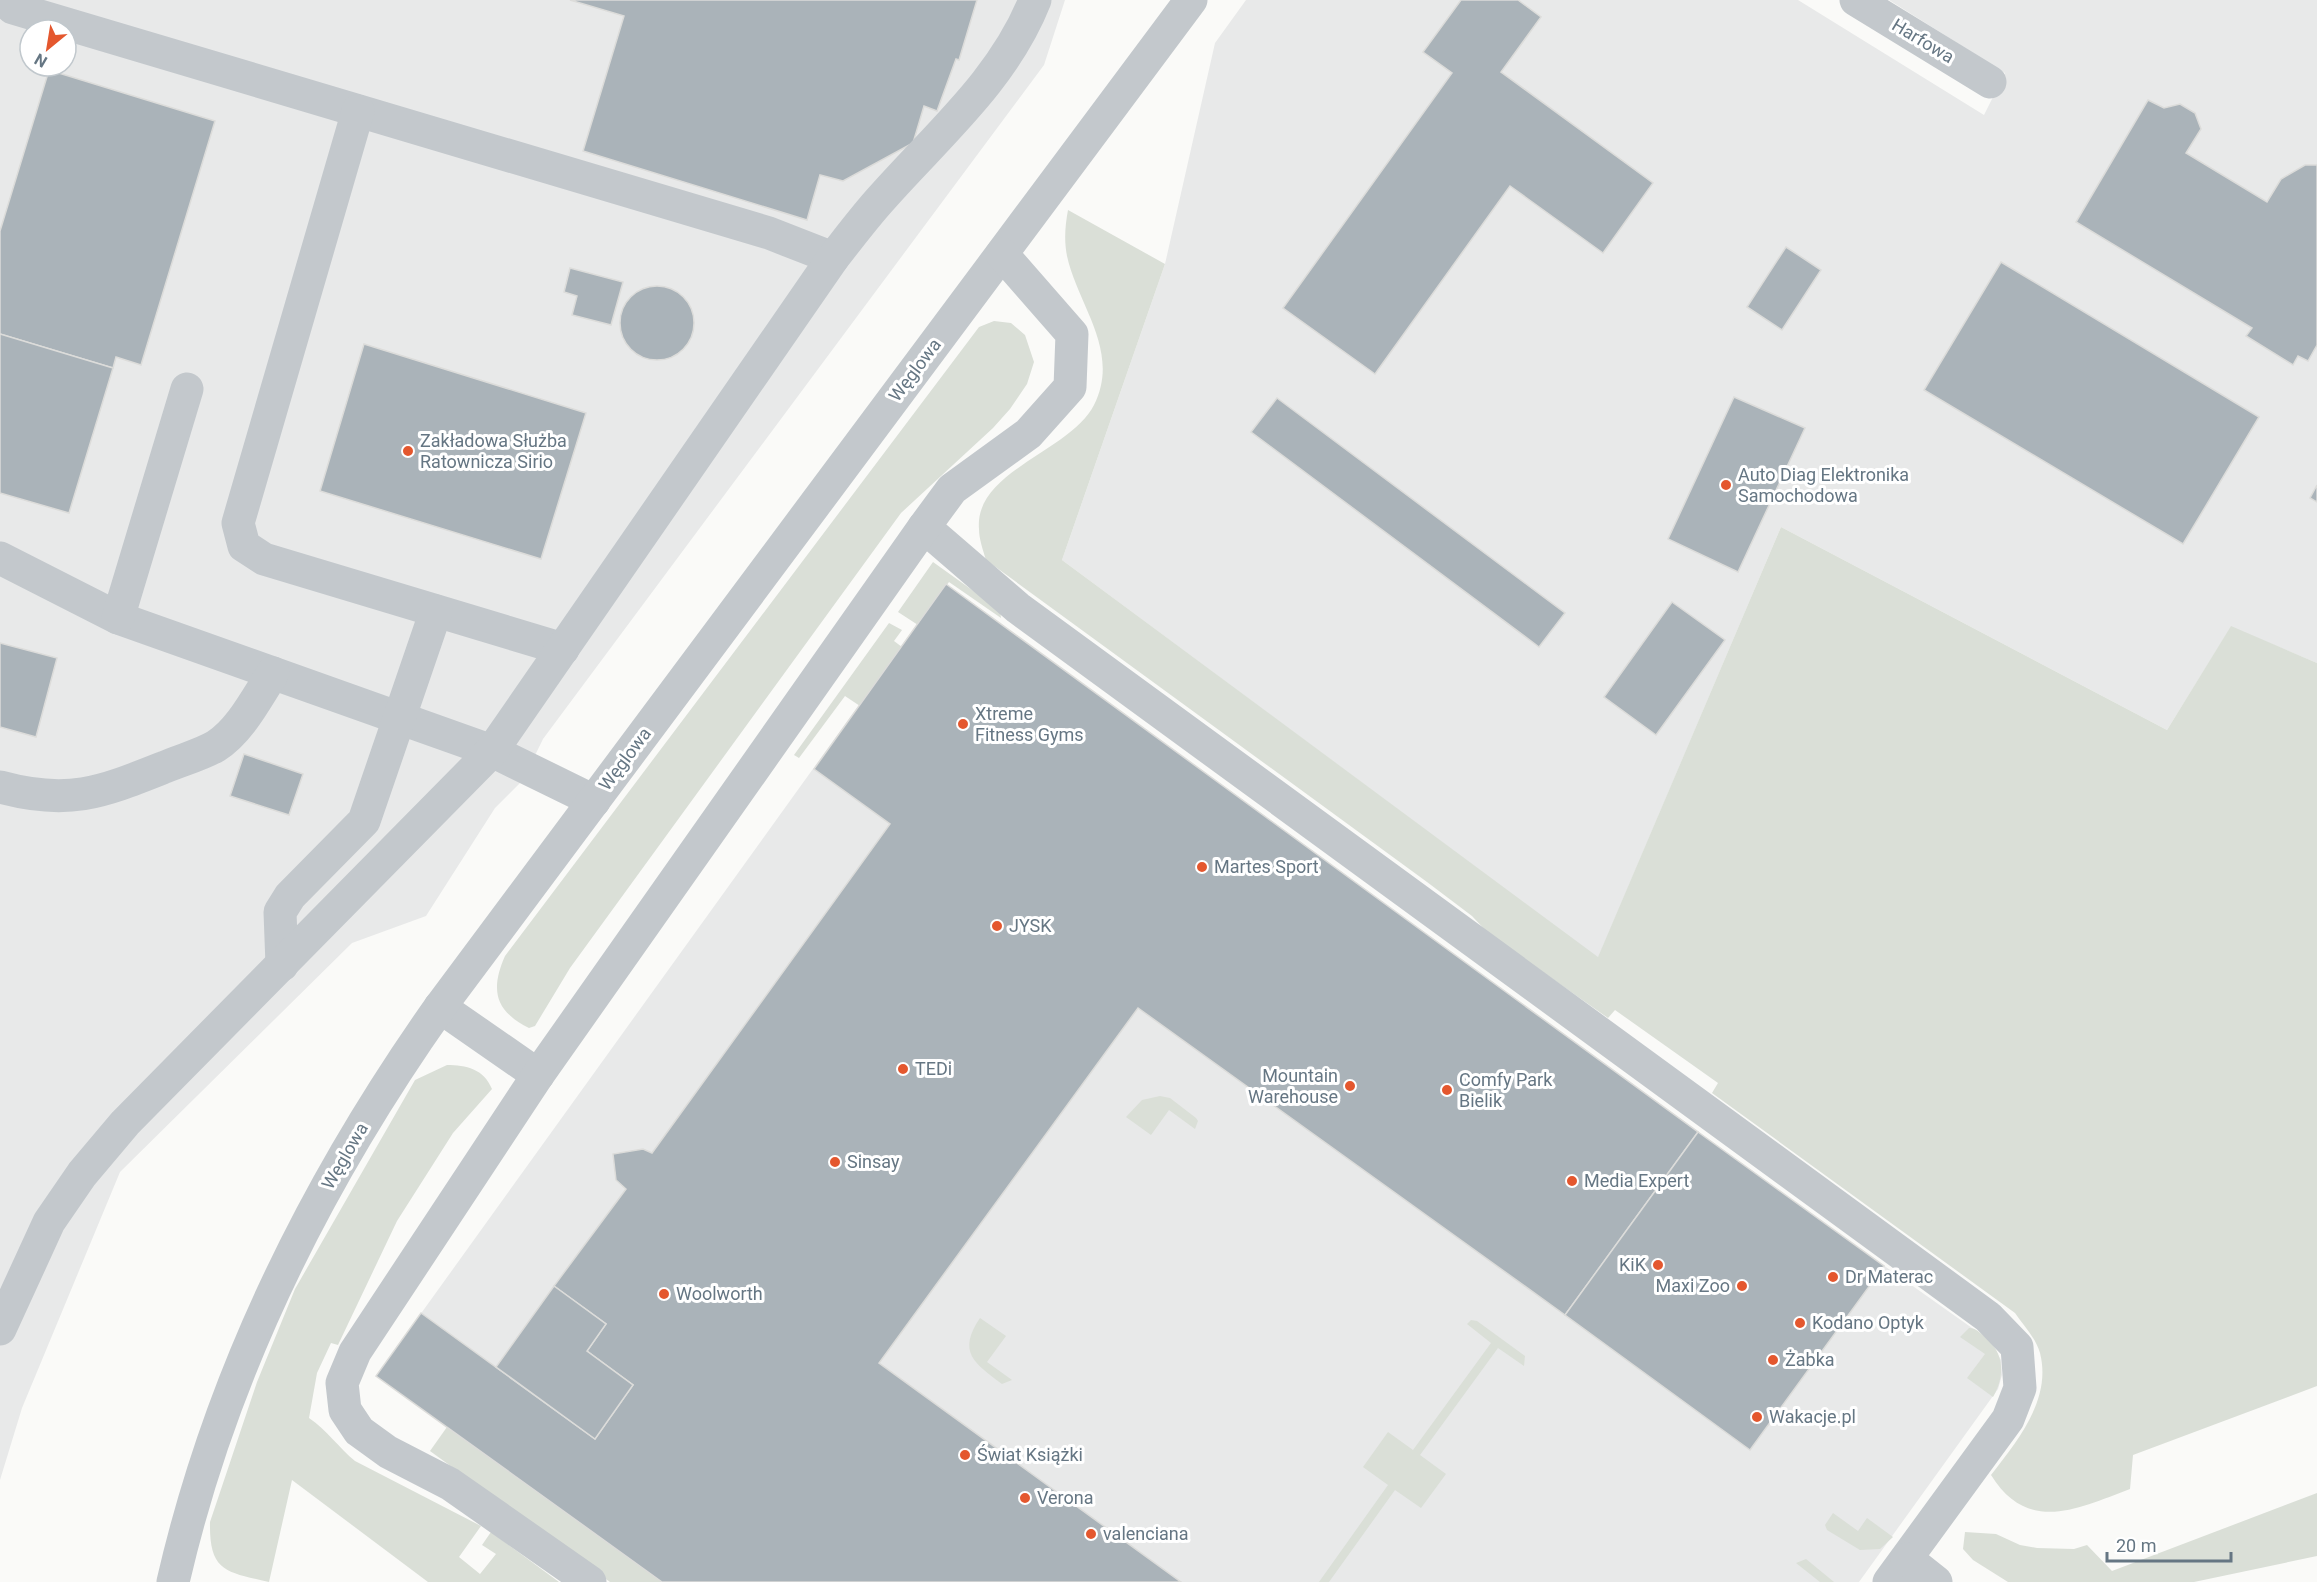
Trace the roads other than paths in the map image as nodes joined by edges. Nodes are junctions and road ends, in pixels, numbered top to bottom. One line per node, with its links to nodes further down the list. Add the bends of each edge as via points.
1 (3, 0): 6 (street, via 13,8)
2 (1035, 0): 8 (street, via 994,74)
3 (1191, 0): 7 (street, Węglowa)
4 (1856, 0): 5 (street, Harfowa)
5 (1990, 82)
6 (358, 111): 8 (street, via 769,233); 12 (street, via 238,523 244,546 264,559)
7 (1002, 254): 10 (street, via 1072,334 1070,387 1028,434 952,489); 19 (street, Węglowa)
8 (833, 258): 14 (street)
9 (187, 389): 13 (street)
10 (924, 527): 22 (street); 24 (street, via 1018,608 1988,1317 2017,1347 2020,1388 2008,1419)
11 (0, 558): 13 (street)
12 (436, 611): 14 (street); 16 (street)
13 (118, 618): 15 (street)
14 (562, 649): 17 (street)
15 (273, 673): 16 (street); 18 (street, via 235,729 216,746 102,792 65,798)
16 (398, 719): 17 (street); 20 (street, via 364,821 290,896 280,912)
17 (492, 751): 19 (street); 20 (street)
18 (0, 787)
19 (594, 801): 21 (street, Węglowa)
20 (282, 965): 23 (street, via 125,1123 82,1174 49,1222)
21 (440, 1007): 22 (street); 25 (street, Węglowa, via 391,1077 300,1235 259,1322 216,1429)
22 (538, 1076): 26 (street, via 355,1352 342,1383 345,1410 359,1431 388,1452 450,1484)
23 (1, 1325)
24 (1898, 1570): 27 (street)
25 (173, 1582)
26 (590, 1582)
27 (1936, 1582)

